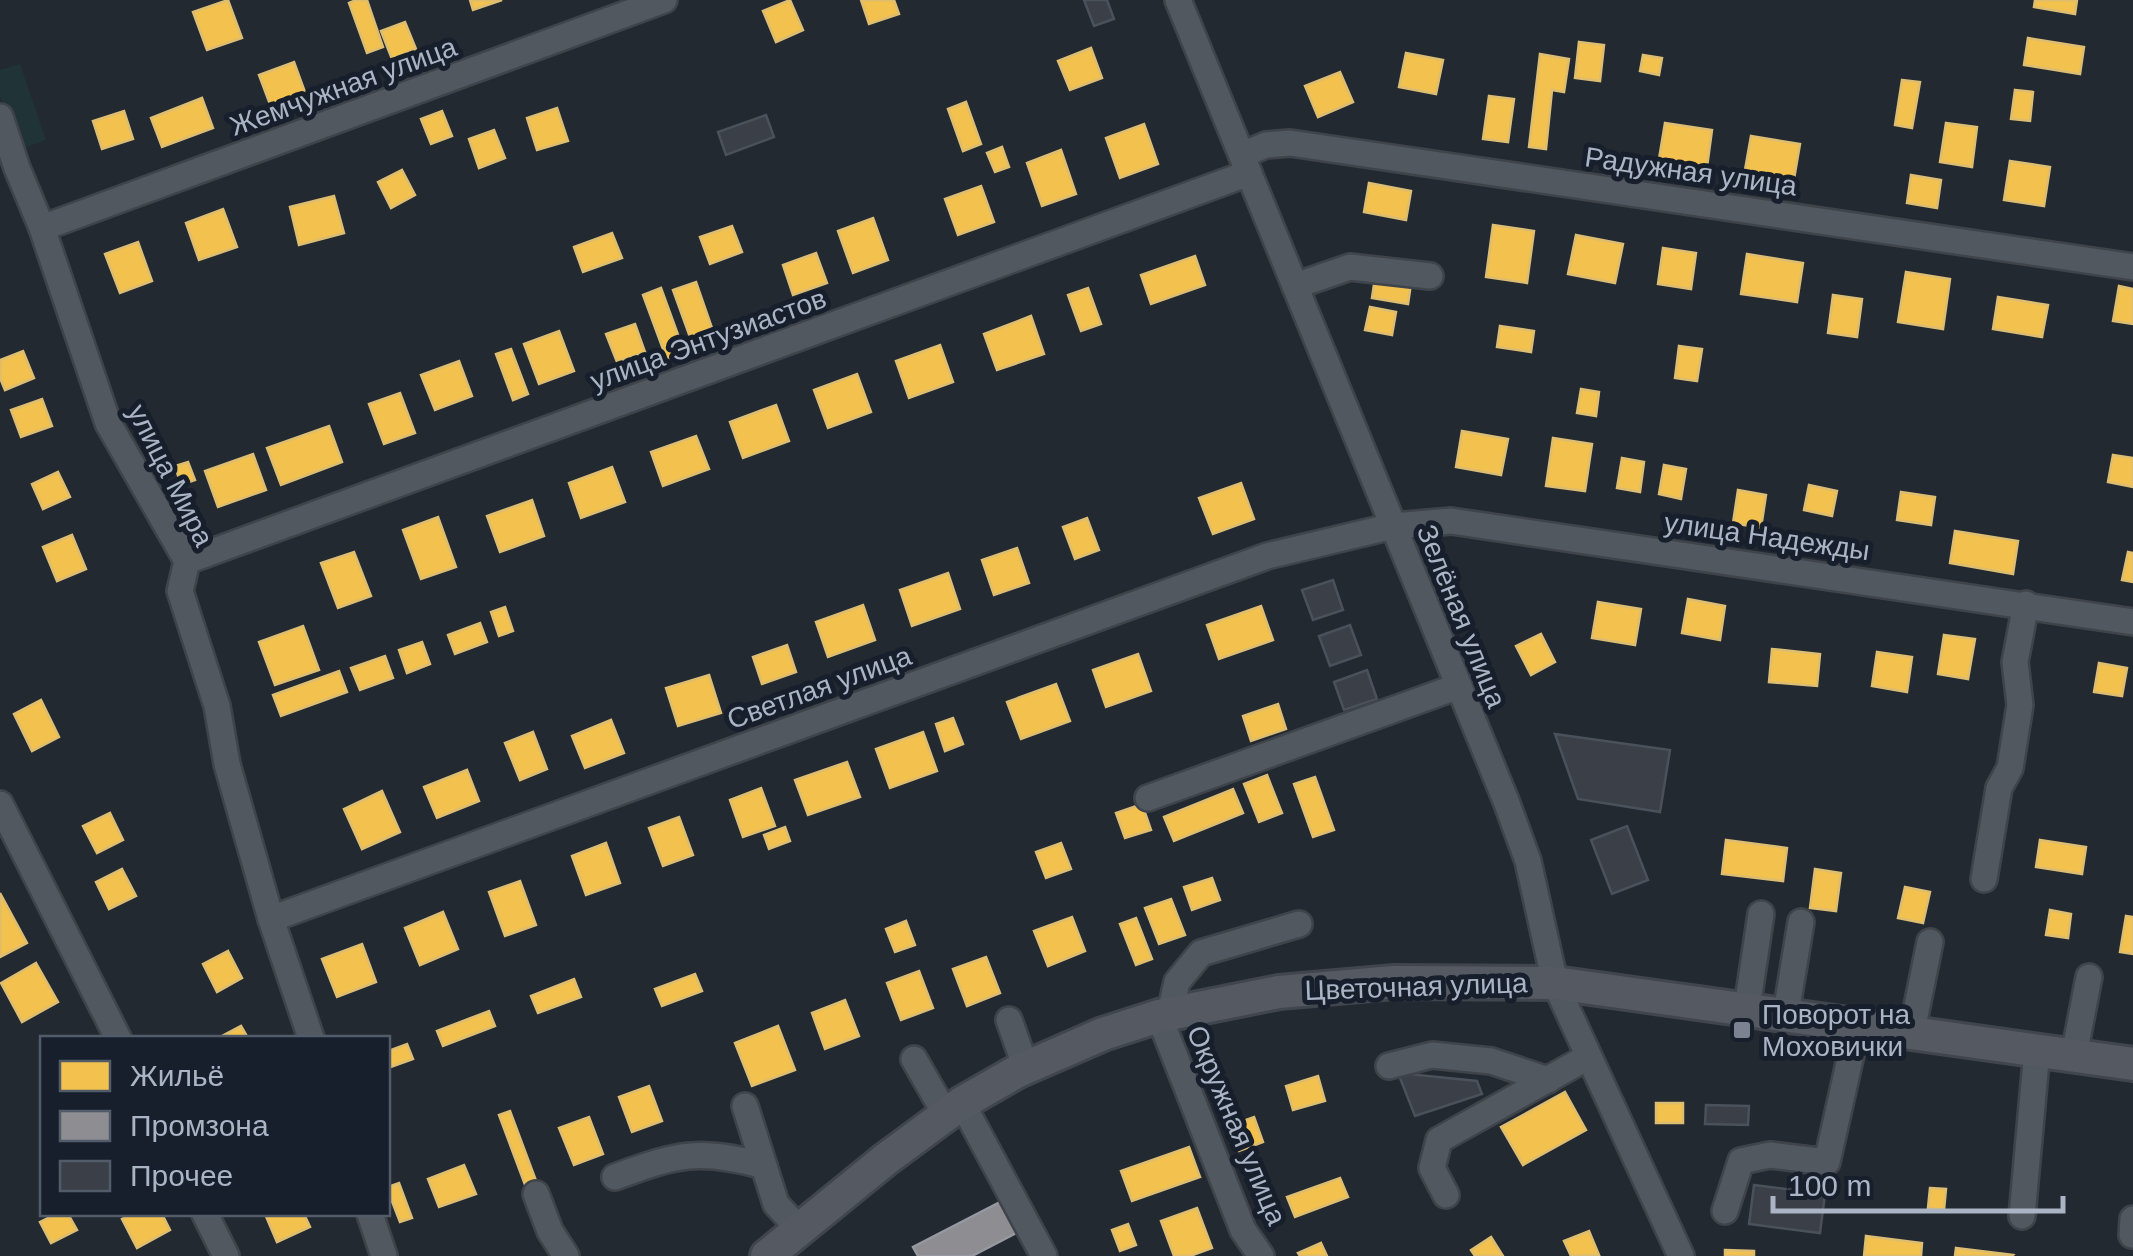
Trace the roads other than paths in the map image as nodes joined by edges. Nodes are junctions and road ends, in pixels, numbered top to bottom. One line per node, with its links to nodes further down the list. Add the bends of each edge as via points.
1 (664, 0): 5 (street, Жемчужная улица)
2 (1178, 0): 4 (street, Зелёная улица)
3 (0, 117): 5 (street, улица Мира)
4 (1246, 164): 6 (street, Радужная улица, via 1266,145 1290,143); 8 (street, Зелёная улица); 10 (street, улица Энтузиастов)
5 (42, 228): 10 (street, улица Мира, via 108,423)
6 (2133, 267)
7 (1430, 276): 8 (street, via 1350,267)
8 (1295, 286): 9 (street, Зелёная улица)
9 (1393, 526): 11 (street, улица Надежды, via 1451,521); 13 (street, Зелёная улица); 18 (street, Светлая улица, via 1267,556)
10 (187, 562): 18 (street, улица Мира, via 180,592 217,706)
11 (2026, 604): 12 (street, улица Надежды); 16 (street, via 2015,662 2020,705)
12 (2133, 622)
13 (1459, 686): 14 (street); 23 (street, Зелёная улица, via 1528,861)
14 (1148, 798)
15 (0, 804): 30 (street)
16 (1984, 879)
17 (1761, 914): 24 (street)
18 (271, 919): 31 (street, улица Мира)
19 (1802, 922): 26 (street)
20 (1299, 924): 25 (street, via 1202,953 1177,982)
21 (1930, 942): 29 (street)
22 (2089, 977): 33 (street)
23 (1555, 982): 24 (main road, Цветочная улица); 25 (main road, Цветочная улица, via 1394,982 1279,992); 34 (street, Зелёная улица)
24 (1747, 1008): 26 (main road, Цветочная улица)
25 (1165, 1014): 38 (main road, Цветочная улица); 57 (street, Окружная улица, via 1243,1230)
26 (1786, 1014): 28 (main road, Цветочная улица)
27 (1010, 1020): 38 (street)
28 (1858, 1023): 29 (main road, Цветочная улица); 46 (street, via 1827,1162 1770,1155 1741,1162)
29 (1912, 1031): 32 (main road, Цветочная улица)
30 (117, 1036)
31 (310, 1036)
32 (2037, 1050): 33 (main road, Цветочная улица); 49 (street)
33 (2074, 1055): 36 (main road, Цветочная улица)
34 (1588, 1057): 39 (street); 58 (street, Зелёная улица)
35 (914, 1058): 41 (street)
36 (2133, 1064)
37 (1389, 1066): 39 (street, via 1432,1055 1492,1061)
38 (1026, 1068): 41 (main road, Цветочная улица)
39 (1548, 1080): 45 (street, via 1439,1140 1432,1168)
40 (745, 1106): 42 (street)
41 (954, 1109): 52 (main road, Цветочная улица); 56 (street)
42 (764, 1166): 43 (street, via 720,1154 667,1158); 52 (street)
43 (614, 1176)
44 (536, 1194): 55 (street)
45 (1446, 1195)
46 (1725, 1211)
47 (206, 1216): 53 (street)
48 (371, 1216): 54 (street)
49 (2022, 1216)
50 (2133, 1219): 51 (street)
51 (2132, 1235)
52 (786, 1246)
53 (226, 1256)
54 (384, 1256)
55 (566, 1256)
56 (1044, 1256)
57 (1261, 1256)
58 (1681, 1256)

